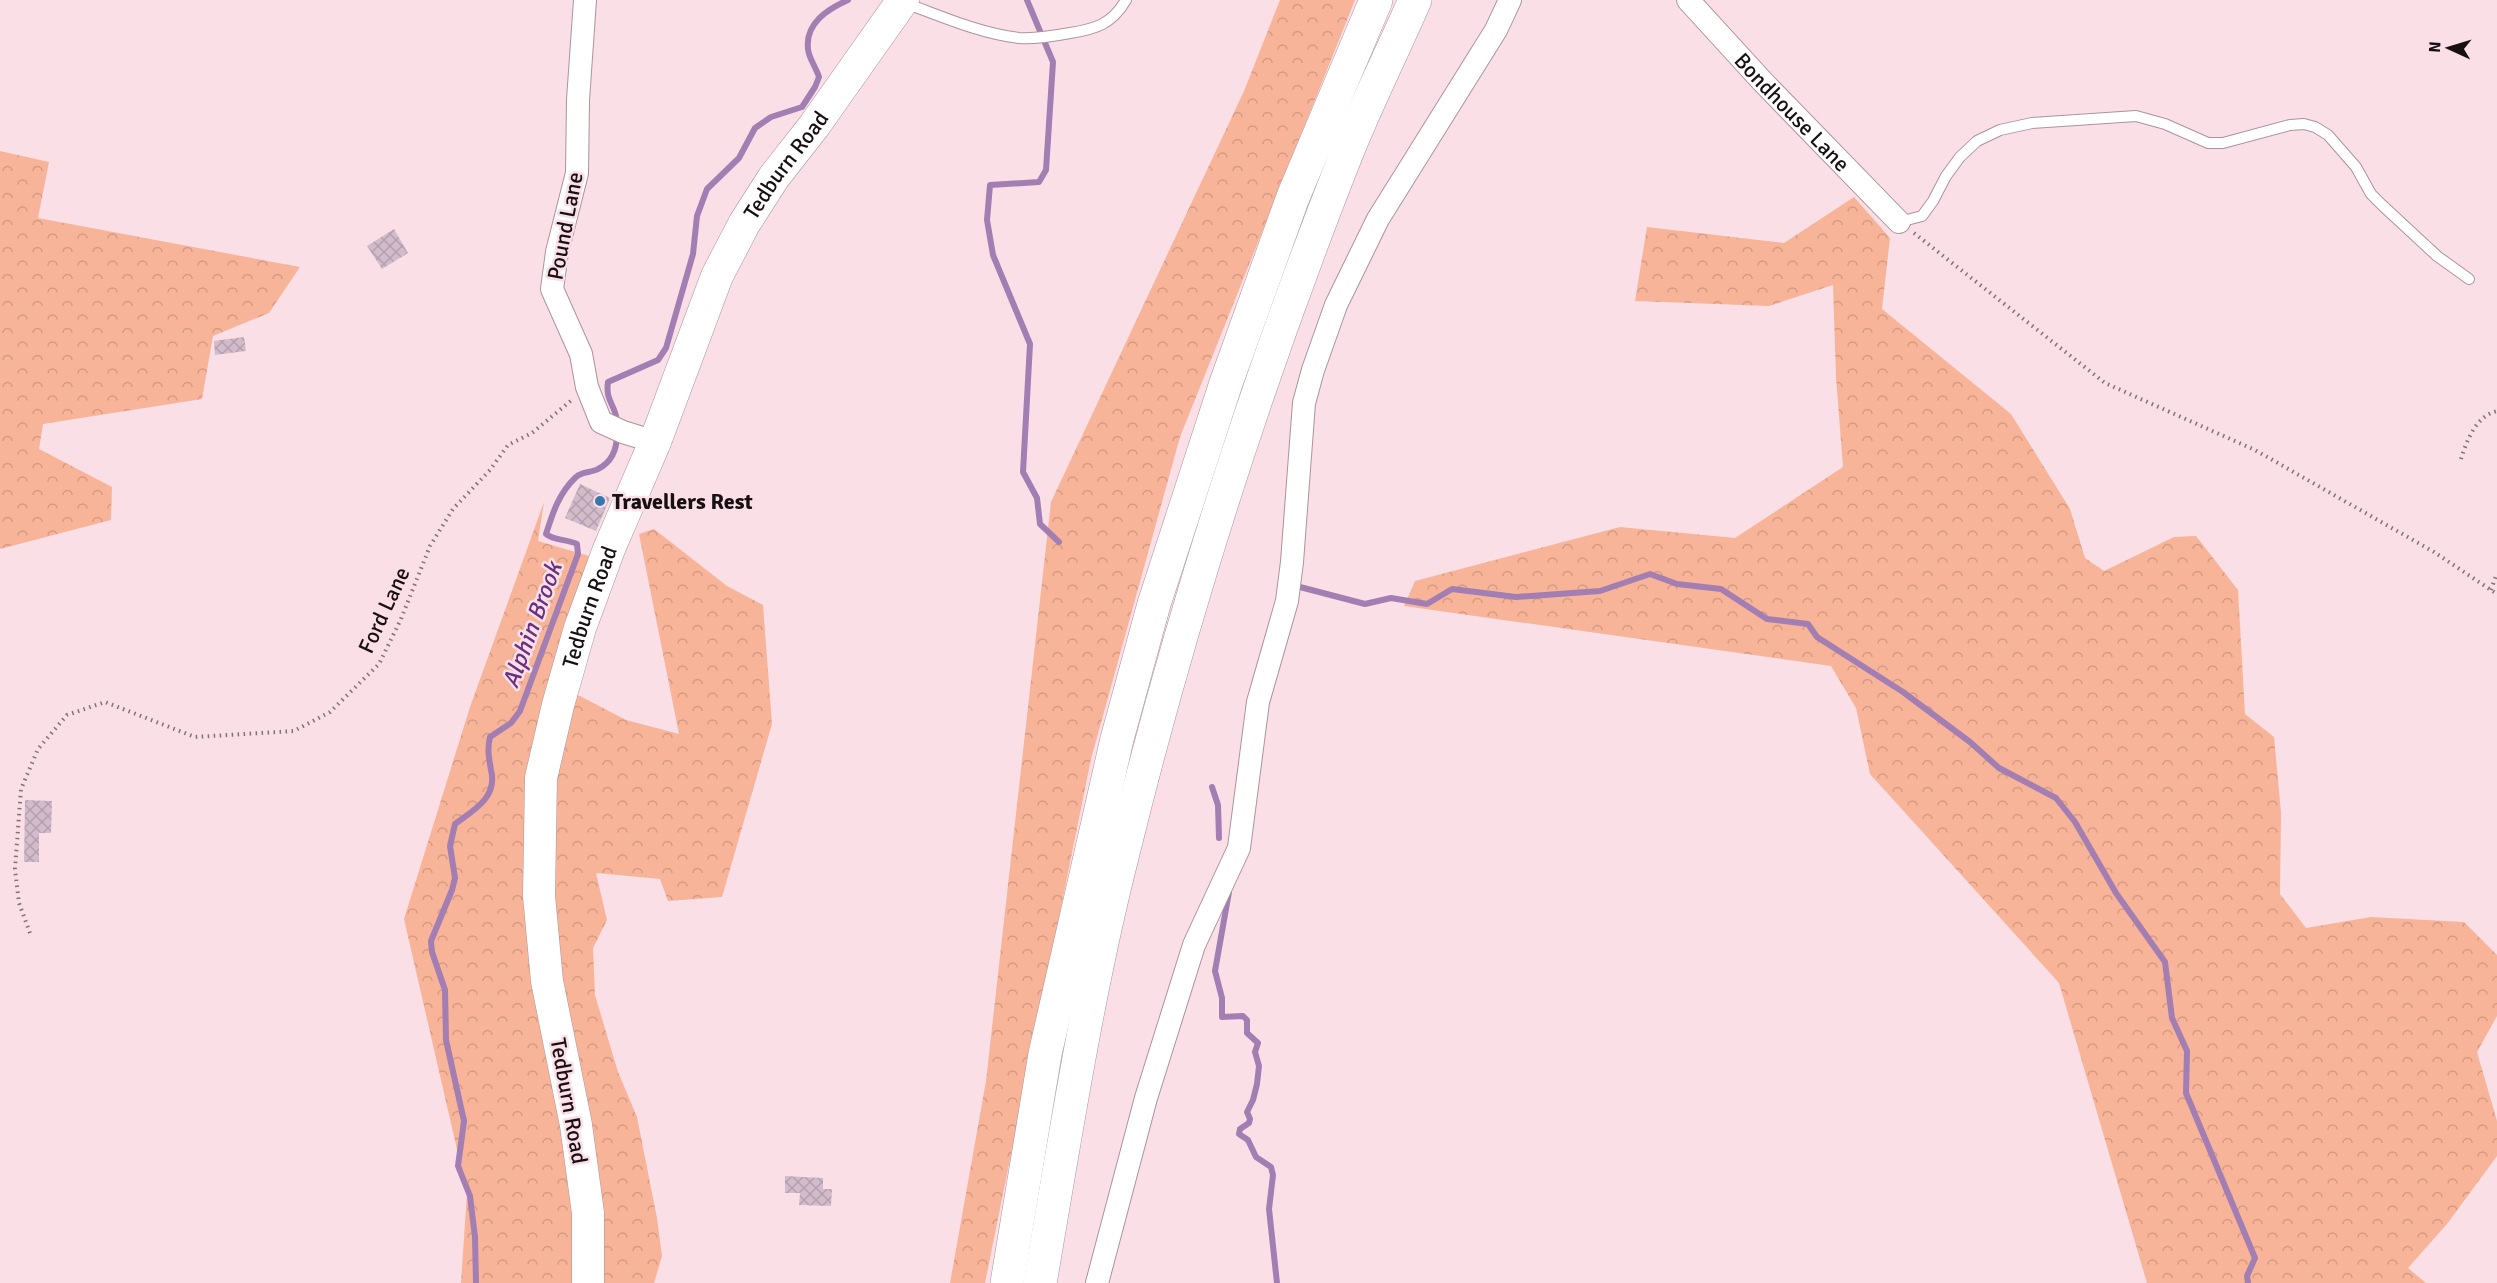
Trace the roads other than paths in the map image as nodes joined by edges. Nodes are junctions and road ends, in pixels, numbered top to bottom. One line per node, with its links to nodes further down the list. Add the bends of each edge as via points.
1 (585, 0): 10 (street, Pound Lane, via 577,173 552,289 581,354 587,387 602,422)
2 (1126, 0): 7 (lane, via 1099,28 1034,38 994,32)
3 (1376, 0): 12 (highway, via 1293,197 1222,394 1154,604 1117,738 1045,1054)
4 (1415, 0): 13 (highway, via 1345,156 1267,365 1211,534 1122,855 1079,1058)
5 (1510, 0): 14 (street, via 1496,30 1378,219 1336,304 1313,370 1304,404 1287,601 1258,702 1239,848 1194,945 1146,1098)
6 (1688, 0): 8 (street, Bondhouse Lane)
7 (902, 1): 10 (street, Tedburn Road, via 744,224 717,276)
8 (1899, 222): 9 (lane, via 1922,216 1960,157 1977,141 2000,130 2041,122 2136,116 2208,143 2223,143 2304,124 2328,135 2356,167 2371,194 2437,256)
9 (2469, 279)
10 (655, 442): 11 (street, Tedburn Road, via 580,628 541,778 539,896 547,981 576,1125 588,1213)
11 (588, 1283)
12 (1007, 1283)
13 (1040, 1283)
14 (1097, 1283)

